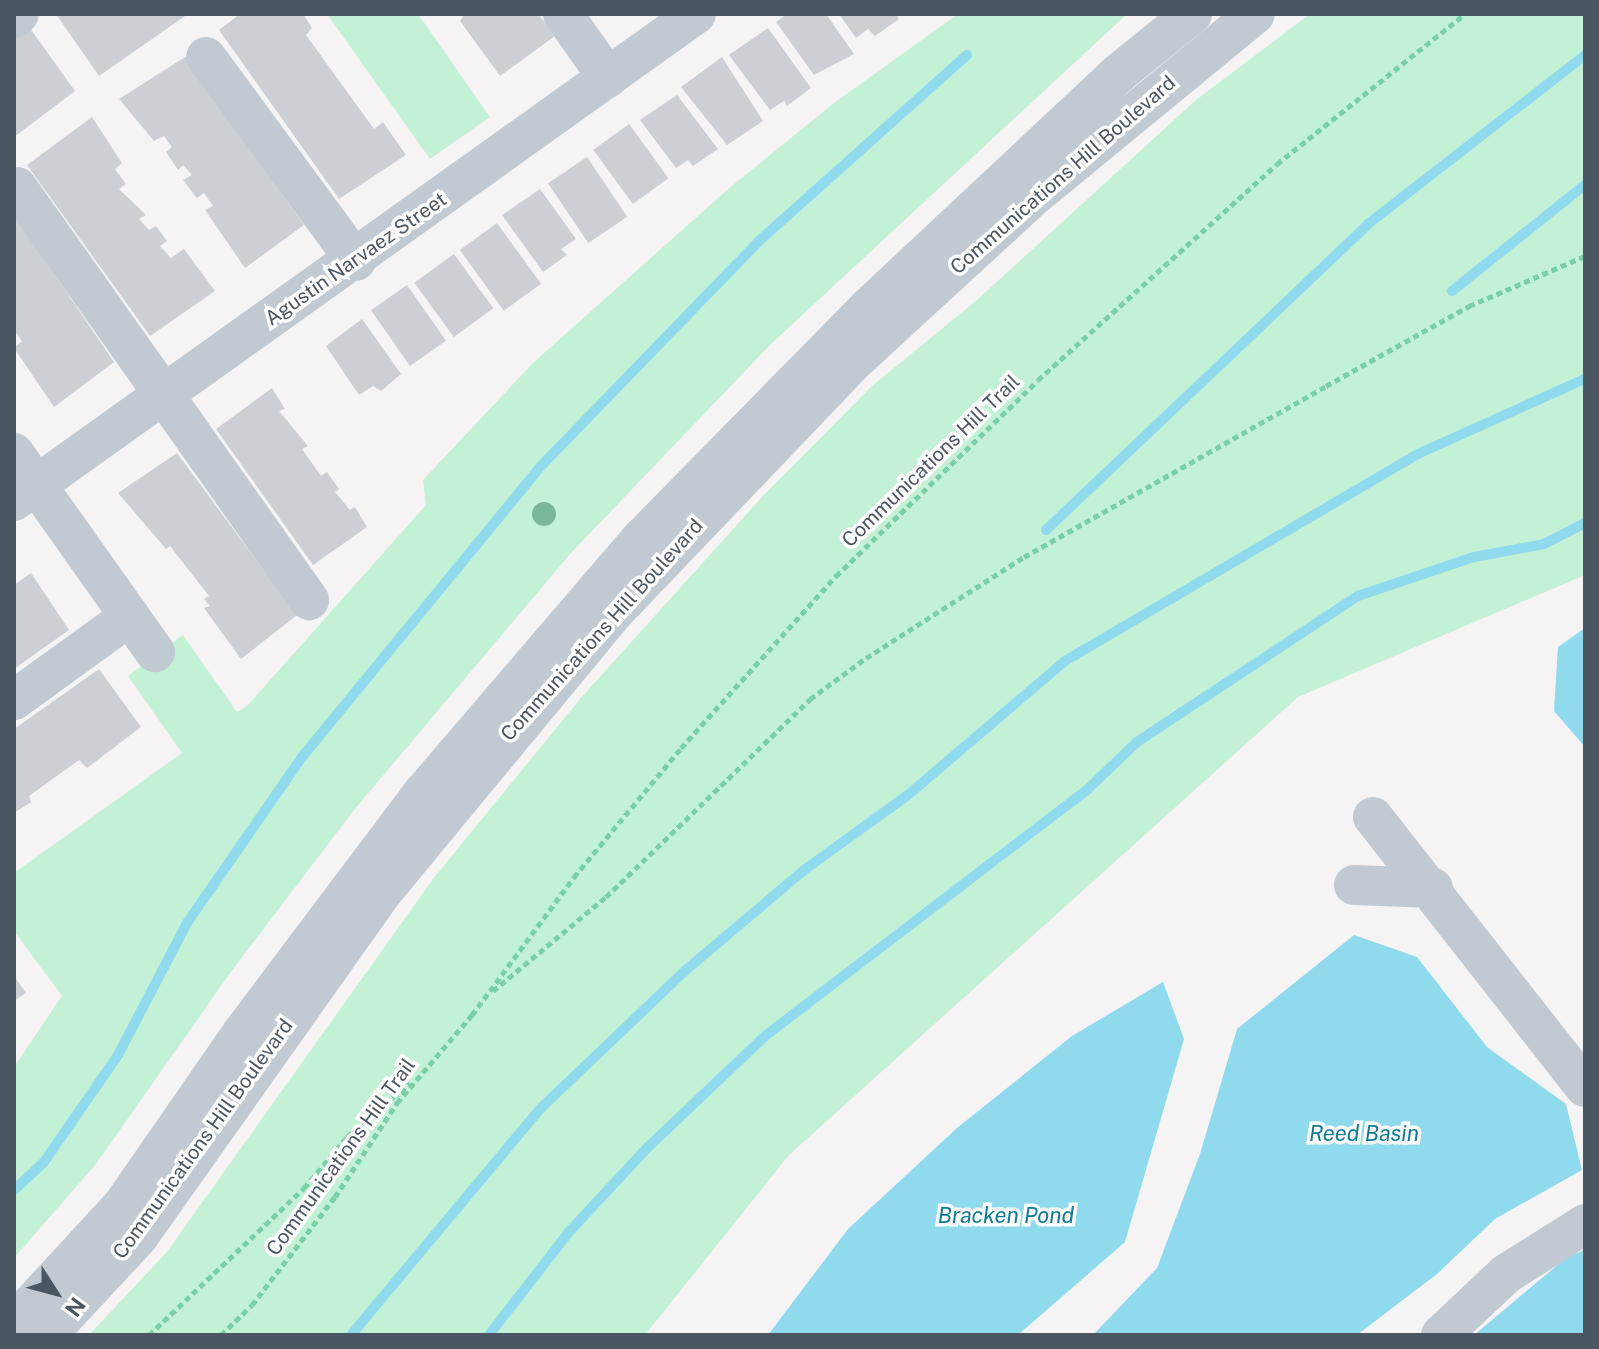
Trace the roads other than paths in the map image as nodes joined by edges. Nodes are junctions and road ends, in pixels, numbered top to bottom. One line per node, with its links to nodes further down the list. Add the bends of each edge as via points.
1 (19, 14): 6 (street)
2 (563, 14): 8 (street)
3 (696, 14): 8 (street, Agustin Narvaez Street)
4 (1192, 14): 23 (street, Communications Hill Boulevard, via 1119,73 869,307 641,539 414,804 242,1033 123,1205)
5 (1255, 14): 24 (street, Communications Hill Boulevard, via 1048,184 876,341 624,601 480,768 384,890 138,1237)
6 (14, 18)
7 (206, 57): 10 (street)
8 (608, 78): 10 (street, Agustin Narvaez Street)
9 (17, 187): 11 (street)
10 (356, 261): 11 (street, Agustin Narvaez Street)
11 (163, 395): 13 (street, Agustin Narvaez Street); 14 (street)
12 (14, 453): 13 (street)
13 (26, 493): 15 (street)
14 (309, 600)
15 (130, 616): 16 (street); 17 (street)
16 (155, 652)
17 (14, 700)
18 (1373, 817): 20 (street)
19 (1354, 885): 20 (street)
20 (1433, 888): 21 (street)
21 (1585, 1087)
22 (1585, 1224): 25 (street, via 1506,1274)
23 (14, 1323)
24 (47, 1335)
25 (1441, 1335)

